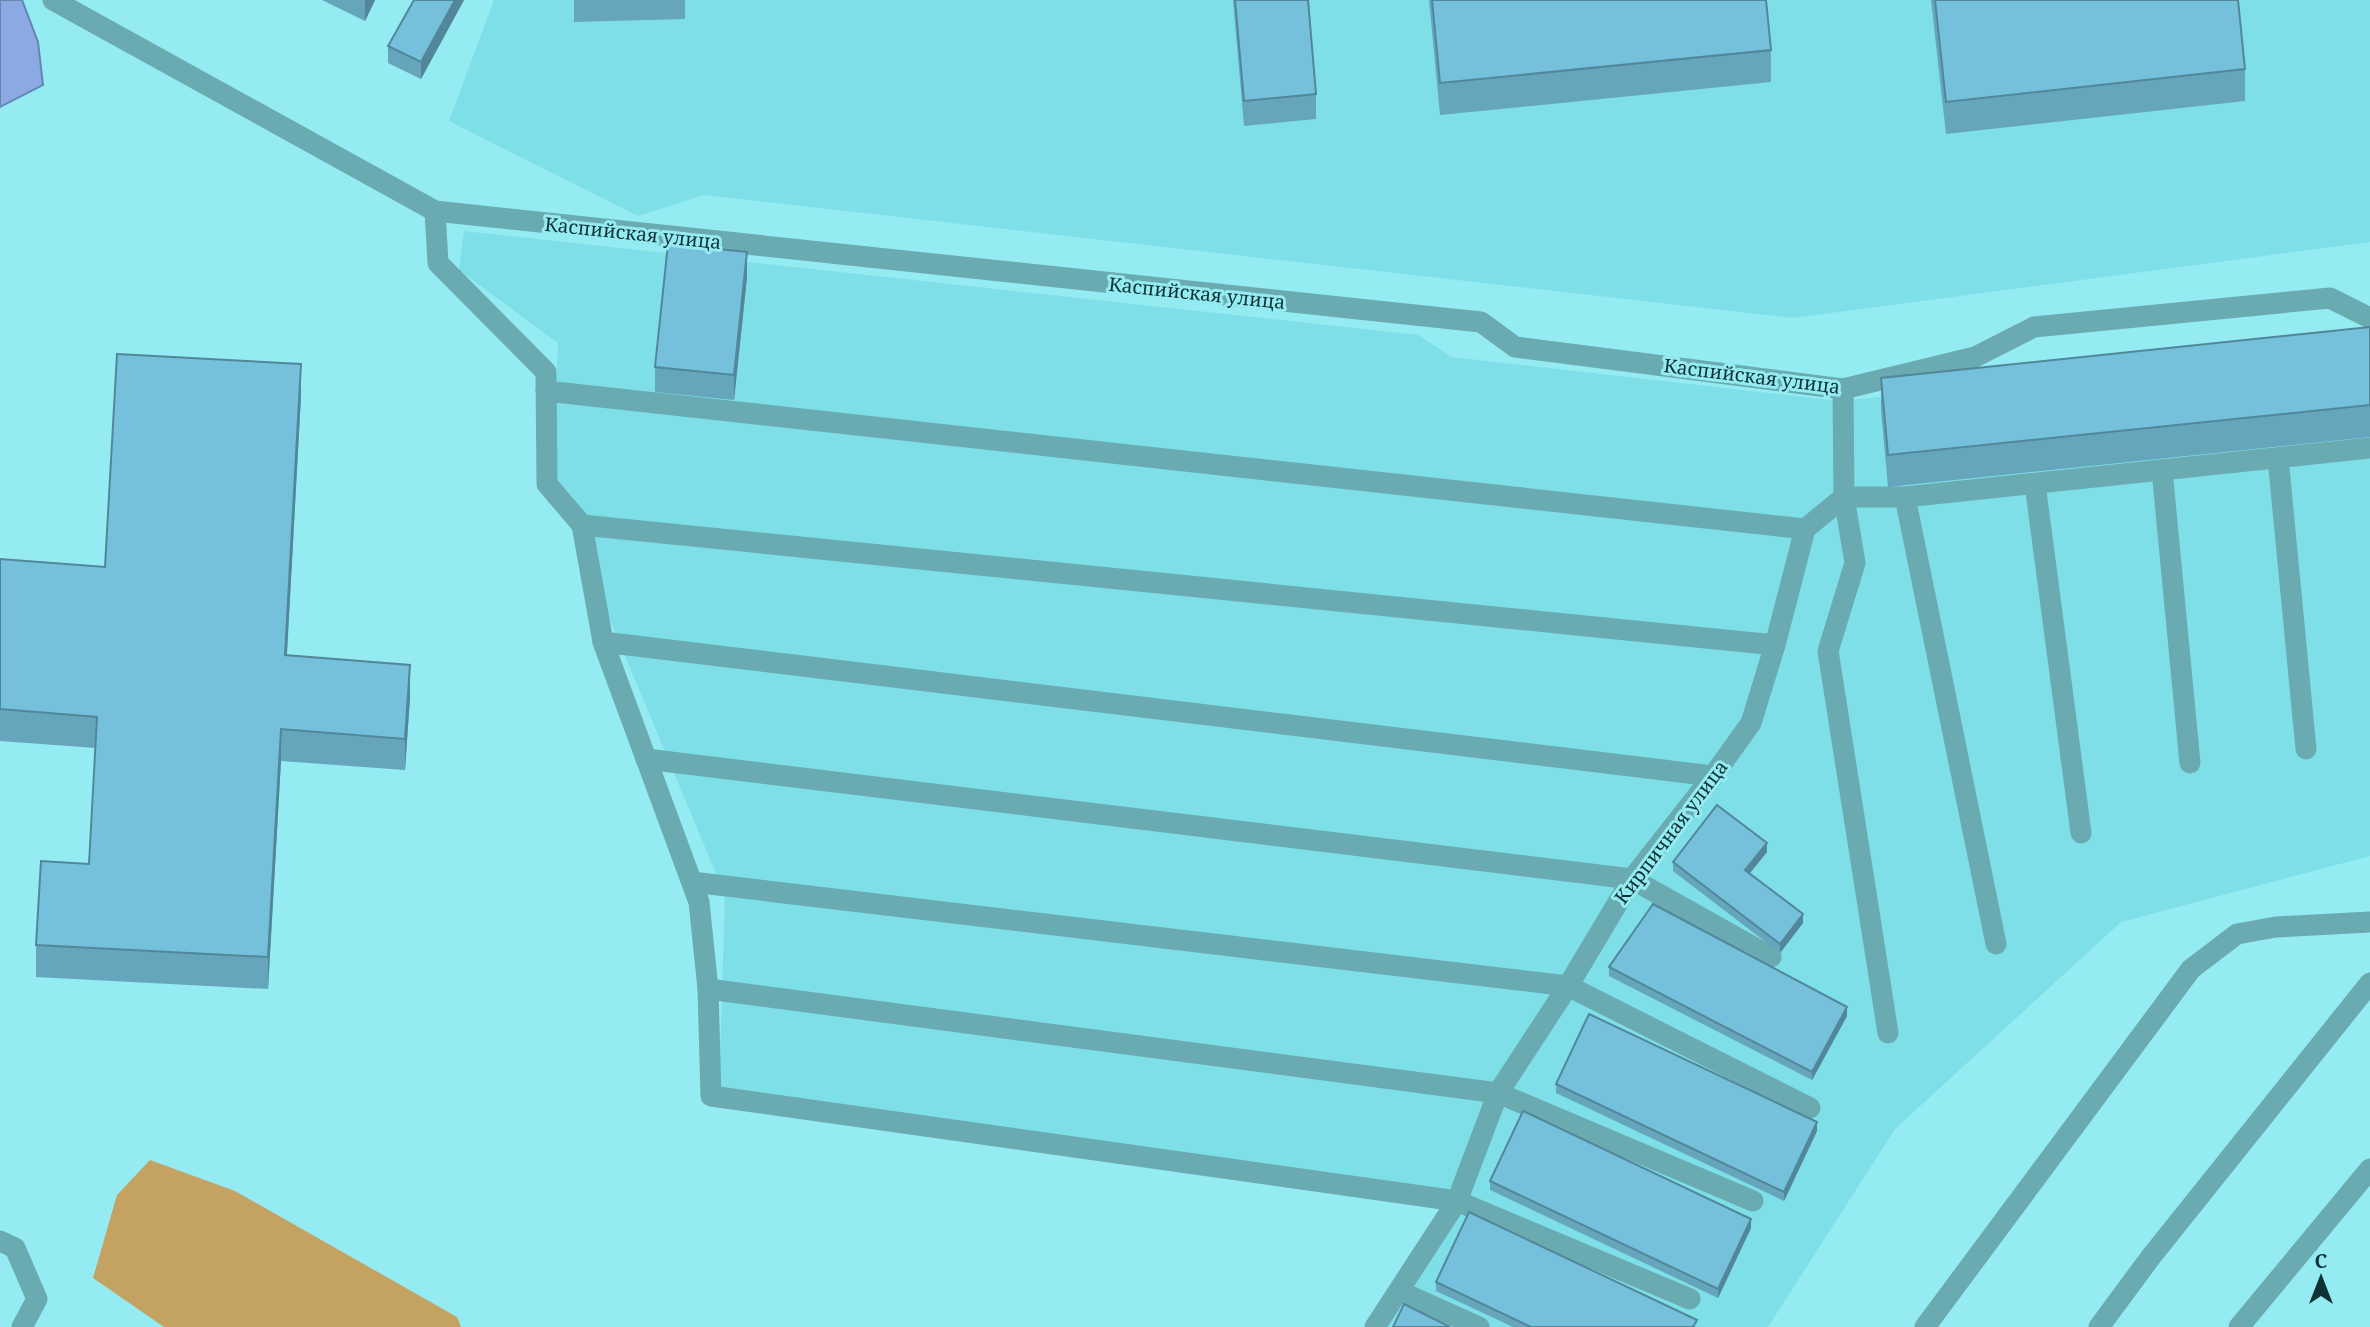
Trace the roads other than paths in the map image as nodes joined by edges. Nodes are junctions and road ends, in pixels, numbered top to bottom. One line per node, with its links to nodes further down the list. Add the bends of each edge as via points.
1 (53, 0): 2 (street, Каспийская улица)
2 (435, 211): 4 (street, Каспийская улица, via 1481,322 1515,347); 5 (street, via 438,263 546,372)
3 (2370, 318): 4 (street, Каспийская улица, via 2330,299 2034,327 1975,357)
4 (1843, 389): 10 (street)
5 (546, 391): 12 (street, via 547,484); 13 (street)
6 (2370, 449): 7 (street)
7 (2278, 458): 8 (street); 16 (street)
8 (2162, 470): 9 (street); 18 (street)
9 (2035, 484): 11 (street); 20 (street)
10 (1844, 497): 11 (street); 13 (street); 29 (street, via 1854,563 1828,651)
11 (1905, 497): 24 (street)
12 (582, 524): 14 (street); 15 (street)
13 (1805, 529): 15 (street, Кирпичная улица)
14 (603, 642): 17 (street); 19 (street)
15 (1775, 645): 19 (street, Кирпичная улица, via 1751,723)
16 (2306, 749)
17 (646, 758): 21 (street); 22 (street)
18 (2189, 763)
19 (1713, 776): 21 (street, Кирпичная улица)
20 (2081, 833)
21 (1632, 879): 25 (street); 27 (street, Кирпичная улица)
22 (692, 882): 27 (street); 28 (street, via 699,902)
23 (2370, 922): 41 (street, via 2237,934 2191,969)
24 (1996, 944)
25 (1771, 957)
26 (2370, 983): 42 (street)
27 (1568, 986): 30 (street, Кирпичная улица); 31 (street)
28 (708, 989): 30 (street); 33 (street, via 711,1096)
29 (1888, 1033)
30 (1498, 1093): 33 (street, Кирпичная улица); 34 (street)
31 (1810, 1108)
32 (2370, 1169): 43 (street)
33 (1457, 1201): 36 (street, Кирпичная улица); 37 (street)
34 (1753, 1201)
35 (0, 1241): 38 (street, via 15,1248 37,1299)
36 (1399, 1291): 39 (street, Кирпичная улица); 40 (street)
37 (1690, 1299)
38 (22, 1327)
39 (1375, 1327)
40 (1479, 1327)
41 (1925, 1327)
42 (2098, 1327)
43 (2239, 1327)

